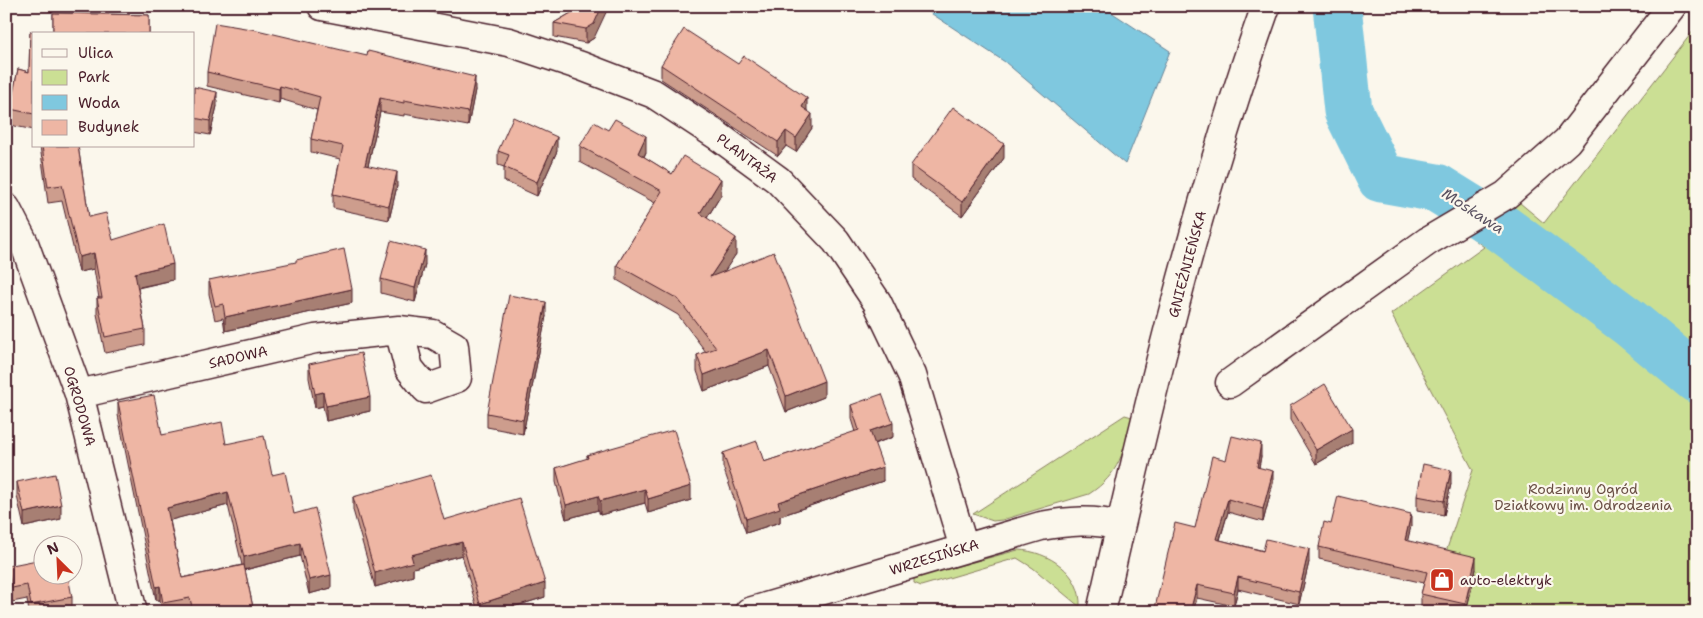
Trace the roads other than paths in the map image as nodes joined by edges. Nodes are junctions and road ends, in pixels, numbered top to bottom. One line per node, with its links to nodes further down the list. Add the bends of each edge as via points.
1 (322, 6): 9 (street, PLANTAŻA, via 509,42 609,76 654,94 778,180 836,241 877,302 912,375)
2 (1266, 6): 8 (street, GNIEŹNIEŃSKA, via 1244,67 1184,275)
3 (1672, 6): 6 (street, via 1567,141 1506,195 1444,231)
4 (6, 208): 7 (street, OGRODOWA, via 24,243)
5 (400, 330): 7 (street, SADOWA, via 315,339)
6 (1230, 383)
7 (79, 394): 10 (street, OGRODOWA)
8 (1120, 526): 9 (street, WRZESIŃSKA, via 1094,521 1059,523); 12 (street, GNIEŹNIEŃSKA)
9 (964, 548): 11 (street, WRZESIŃSKA)
10 (133, 612)
11 (749, 612)
12 (1101, 612)

